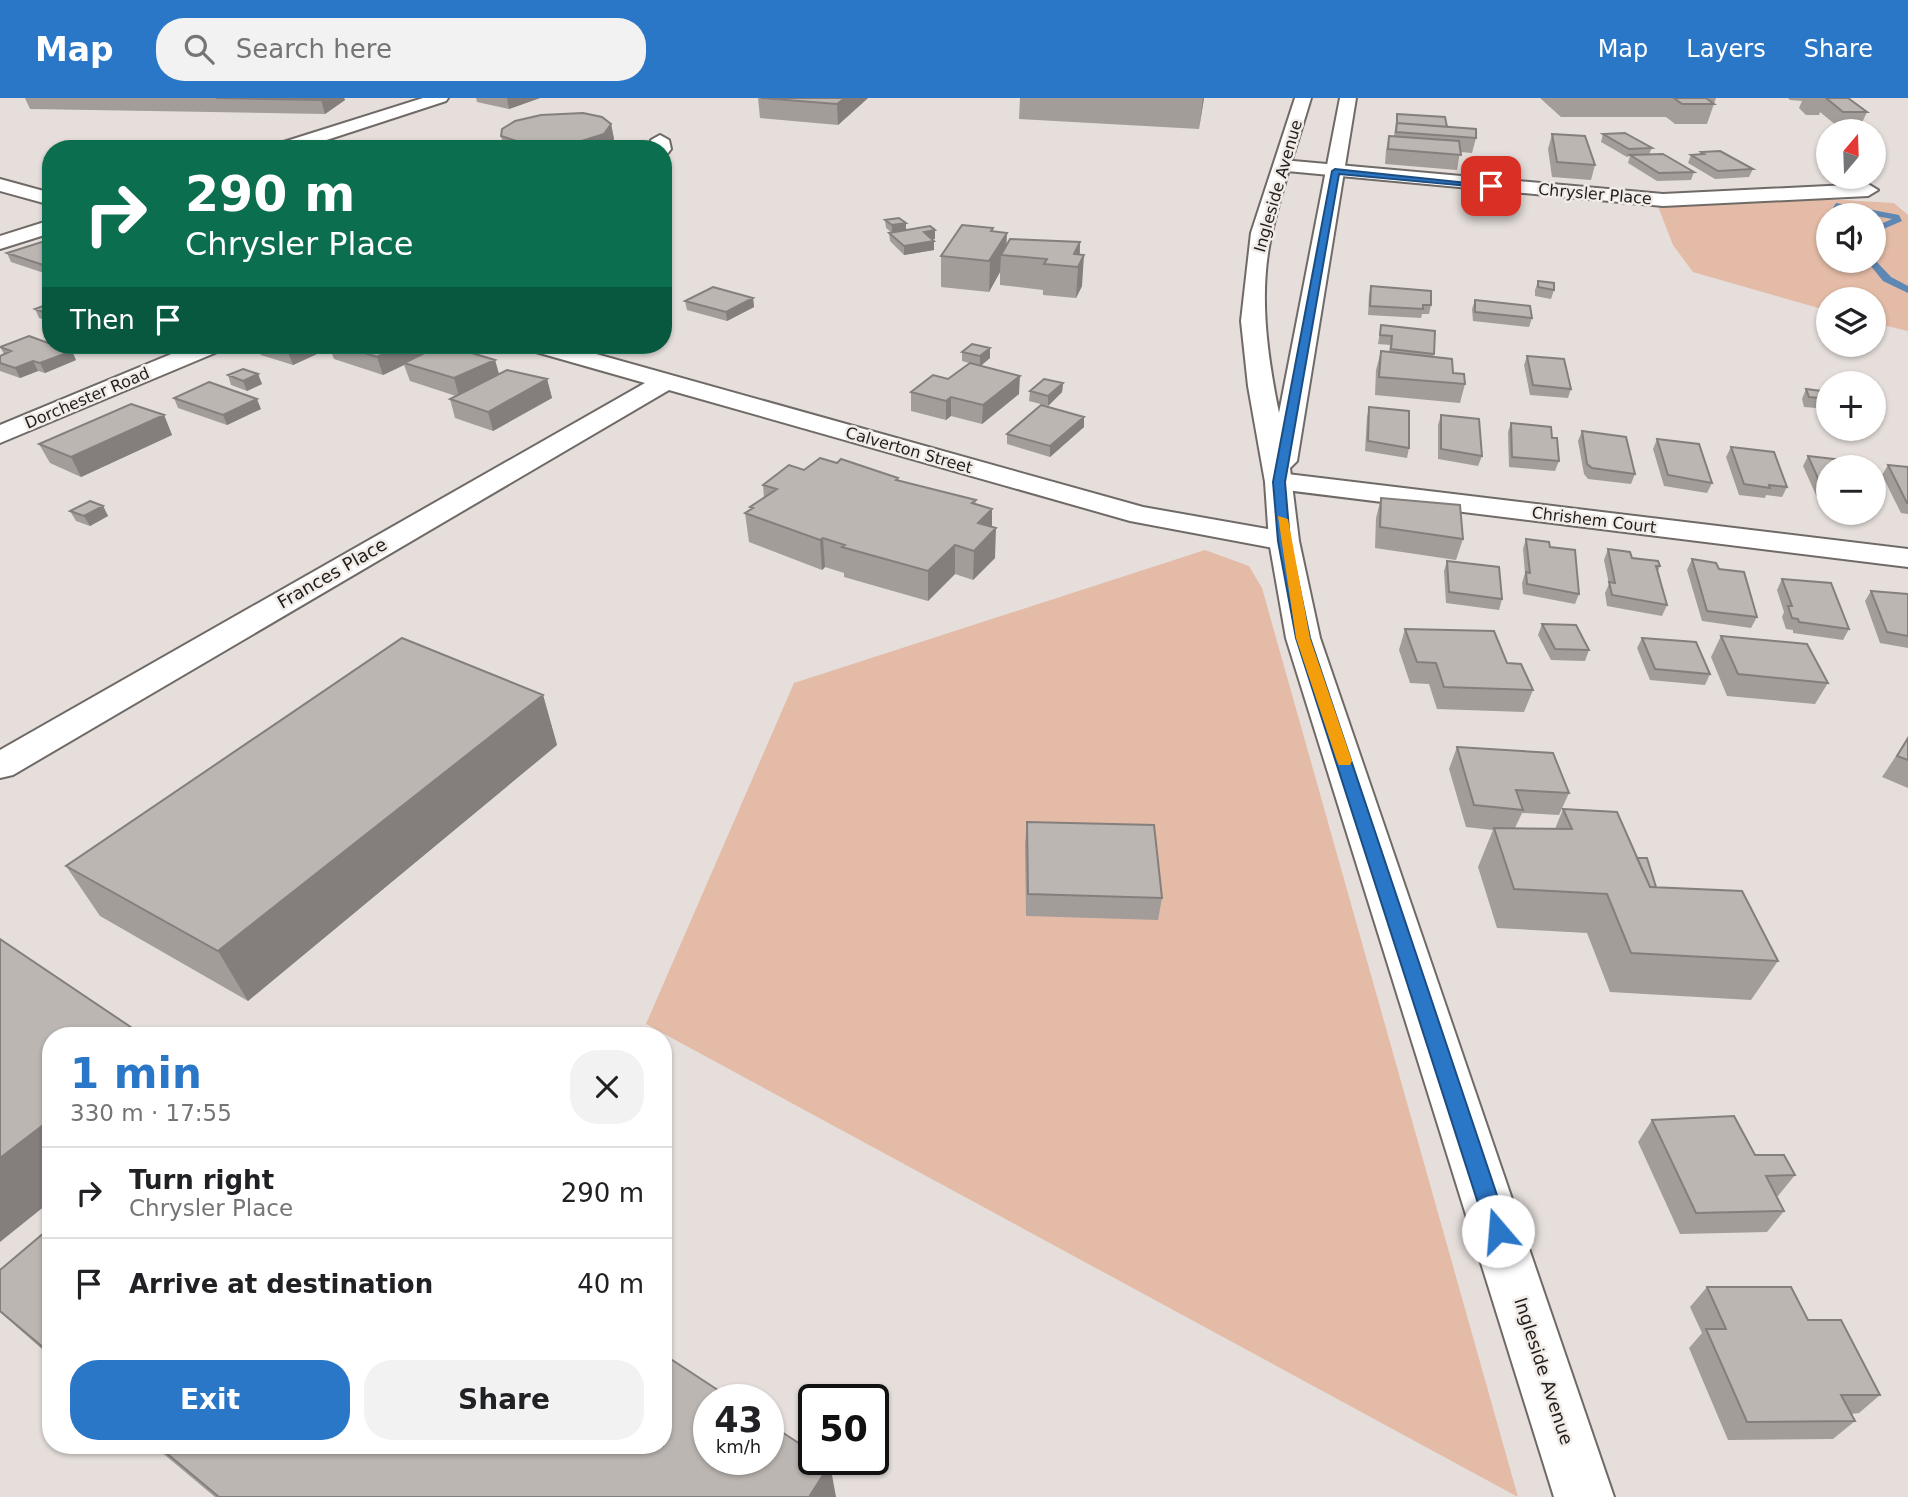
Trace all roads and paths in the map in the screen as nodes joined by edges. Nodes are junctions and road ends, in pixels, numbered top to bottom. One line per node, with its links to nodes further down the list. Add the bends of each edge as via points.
1 (440, 98): 4 (street)
2 (1303, 98): 5 (street, Ingleside Avenue)
3 (1348, 98): 6 (street, Ingleside Avenue)
4 (308, 140)
5 (1282, 166): 6 (street, Chrysler Place); 16 (street, Ingleside Avenue, via 1261,233 1253,321)
6 (1335, 171): 8 (street, Chrysler Place, via 1663,200); 16 (street, Ingleside Avenue)
7 (0, 185): 9 (street)
8 (1868, 190)
9 (42, 197)
10 (42, 229): 11 (street)
11 (0, 243)
12 (192, 354): 15 (street, Dorchester Road)
13 (569, 354): 14 (street, Calverton Street)
14 (665, 382): 17 (street, Calverton Street, via 1140,515); 19 (street, Frances Place)
15 (0, 435)
16 (1279, 482): 17 (street, Ingleside Avenue); 18 (street, Chrishem Court)
17 (1284, 541): 20 (street, Ingleside Avenue, via 1303,638)
18 (1908, 558)
19 (0, 766)
20 (1584, 1497)

